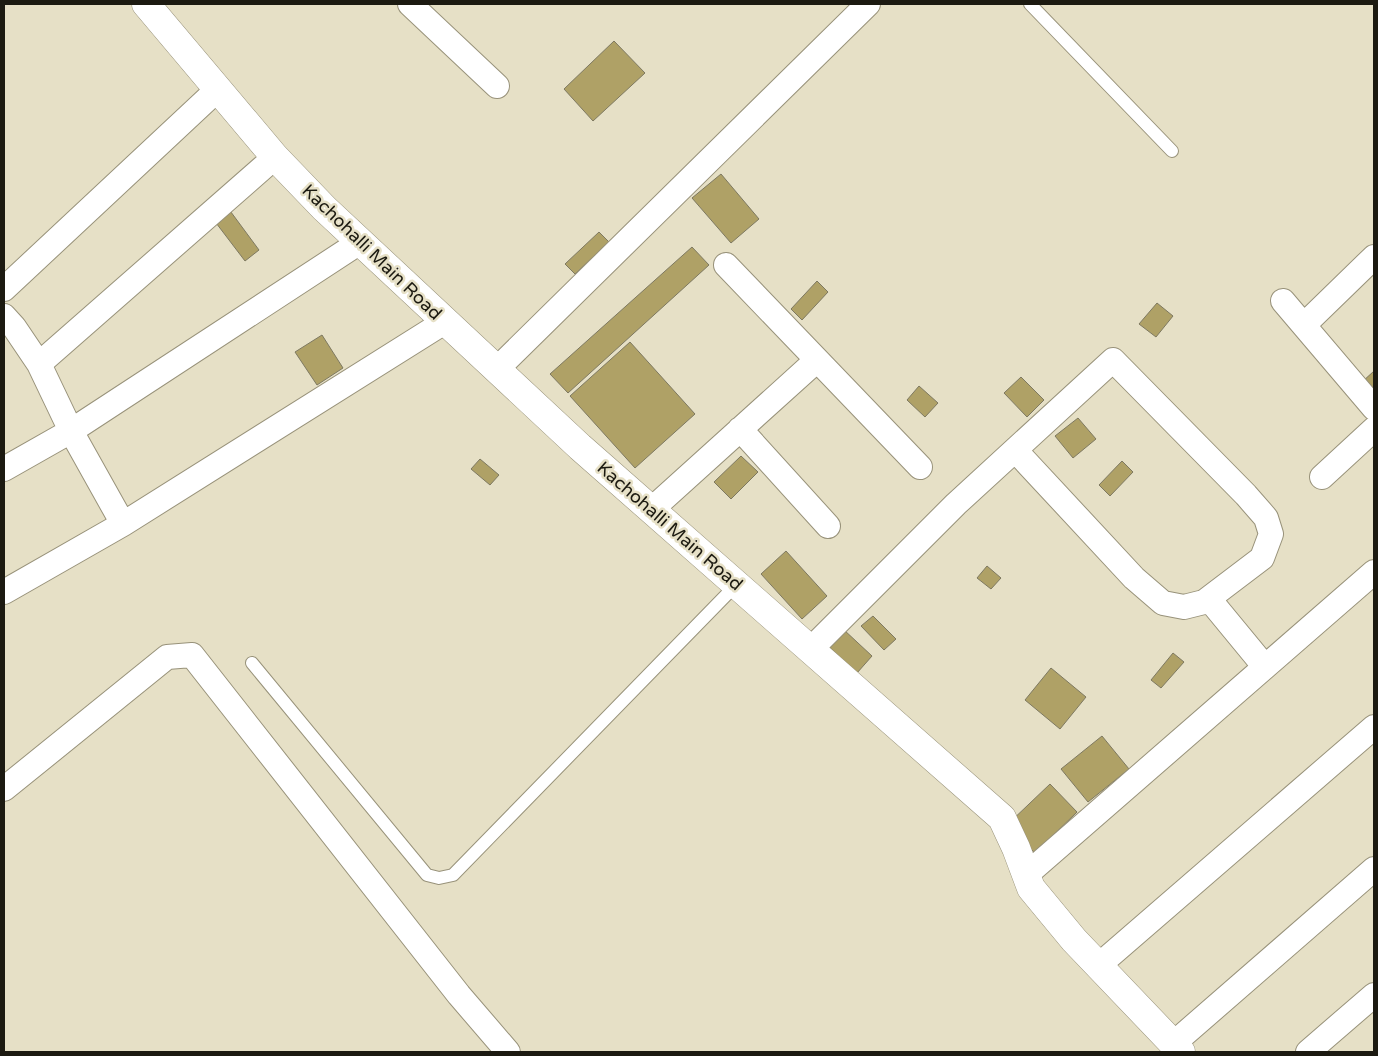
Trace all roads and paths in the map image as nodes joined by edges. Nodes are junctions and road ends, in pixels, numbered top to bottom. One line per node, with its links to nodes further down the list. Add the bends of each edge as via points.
1 (146, 4): 6 (street, Kachohalli Main Road)
2 (410, 4): 5 (street)
3 (868, 4): 19 (street)
4 (1030, 4): 7 (lane)
5 (497, 86)
6 (218, 89): 8 (street, Kachohalli Main Road); 12 (street)
7 (1172, 151)
8 (275, 157): 9 (street, Kachohalli Main Road); 18 (street)
9 (360, 242): 14 (street, Kachohalli Main Road); 23 (street)
10 (1374, 257): 15 (street)
11 (726, 265): 17 (street)
12 (4, 289)
13 (1283, 301): 15 (street)
14 (446, 322): 19 (street, Kachohalli Main Road); 29 (street)
15 (1304, 325): 20 (street)
16 (7, 326): 18 (street)
17 (817, 360): 21 (street); 25 (street)
18 (39, 364): 23 (street)
19 (497, 369): 28 (street, Kachohalli Main Road)
20 (1374, 408)
21 (740, 429): 28 (street); 30 (street)
22 (1374, 429): 27 (street)
23 (71, 431): 26 (street); 29 (street)
24 (1015, 450): 34 (street, via 1134,578 1163,603 1184,608); 34 (street, via 1113,360 1266,518 1272,534 1262,558); 35 (street, via 956,504)
25 (920, 467)
26 (4, 469)
27 (1322, 476)
28 (651, 510): 32 (street, Kachohalli Main Road)
29 (123, 524): 33 (street)
30 (828, 526)
31 (1374, 572): 37 (street)
32 (736, 585): 35 (street, Kachohalli Main Road); 36 (lane, via 453,874 439,878 427,875)
33 (4, 592)
34 (1209, 599): 37 (street)
35 (810, 650): 41 (street, Kachohalli Main Road, via 1002,818)
36 (252, 663)
37 (1265, 667): 41 (street)
38 (1374, 727): 42 (street)
39 (4, 789): 45 (street, via 167,657 192,655 459,995)
40 (1374, 869): 44 (street)
41 (1026, 875): 42 (street, Kachohalli Main Road, via 1031,888)
42 (1098, 966): 44 (street, Kachohalli Main Road)
43 (1374, 995): 46 (street)
44 (1177, 1048)
45 (508, 1052)
46 (1308, 1052)

